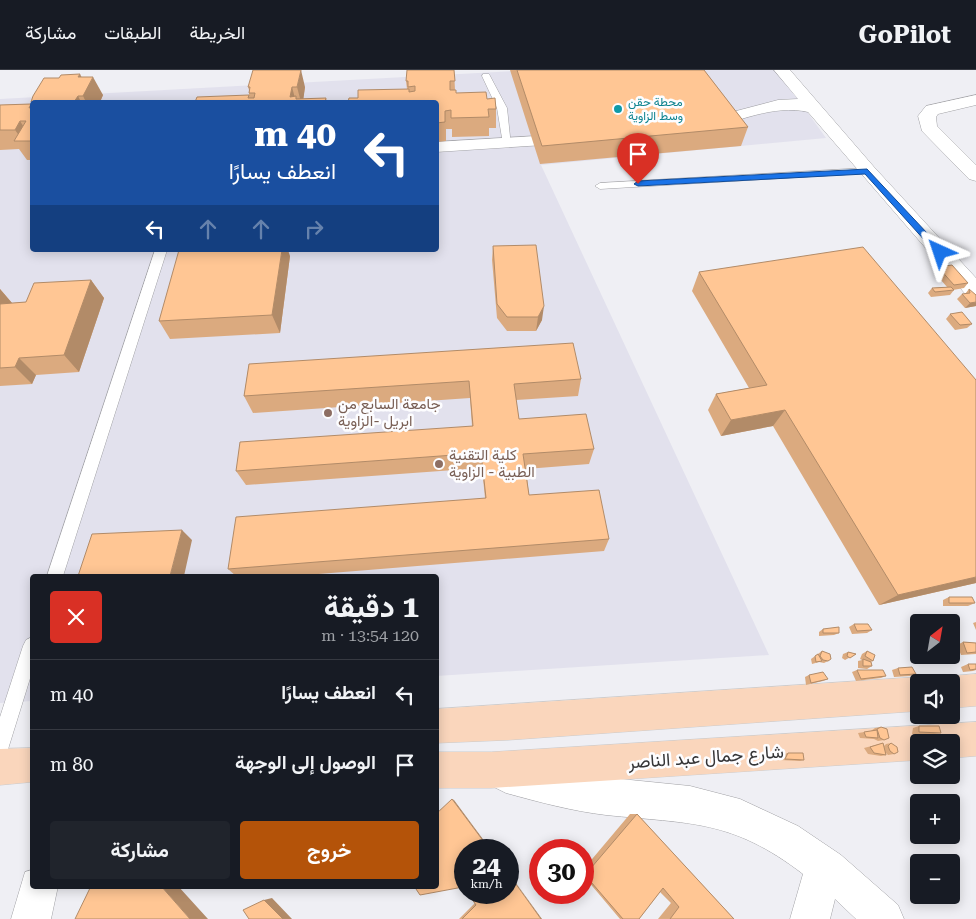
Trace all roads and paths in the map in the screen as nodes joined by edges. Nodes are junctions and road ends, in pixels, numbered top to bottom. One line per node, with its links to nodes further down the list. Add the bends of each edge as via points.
1 (782, 70): 4 (street)
2 (486, 76): 7 (lane, via 502,108)
3 (976, 100): 10 (street, via 932,110 927,116 928,127)
4 (814, 108): 5 (street, via 778,105); 9 (street)
5 (691, 128)
6 (585, 138): 7 (street)
7 (508, 144): 8 (street)
8 (439, 147)
9 (867, 171): 11 (lane); 13 (street)
10 (976, 175)
11 (600, 186)
12 (160, 252): 14 (lane)
13 (976, 292)
14 (56, 574)
15 (30, 652): 21 (lane)
16 (976, 690): 17 (main road)
17 (960, 691)
18 (910, 695): 19 (main road)
19 (439, 726)
20 (976, 738): 25 (main road, شارع جمال عبد الناصر)
21 (0, 746)
22 (30, 766): 23 (main road)
23 (0, 768)
24 (439, 770): 25 (main road, شارع جمال عبد الناصر)
25 (491, 770): 26 (street, via 565,790 715,809 762,826)
26 (824, 867): 29 (street); 30 (street)
27 (38, 889): 28 (street)
28 (31, 919)
29 (810, 919)
30 (884, 919)

